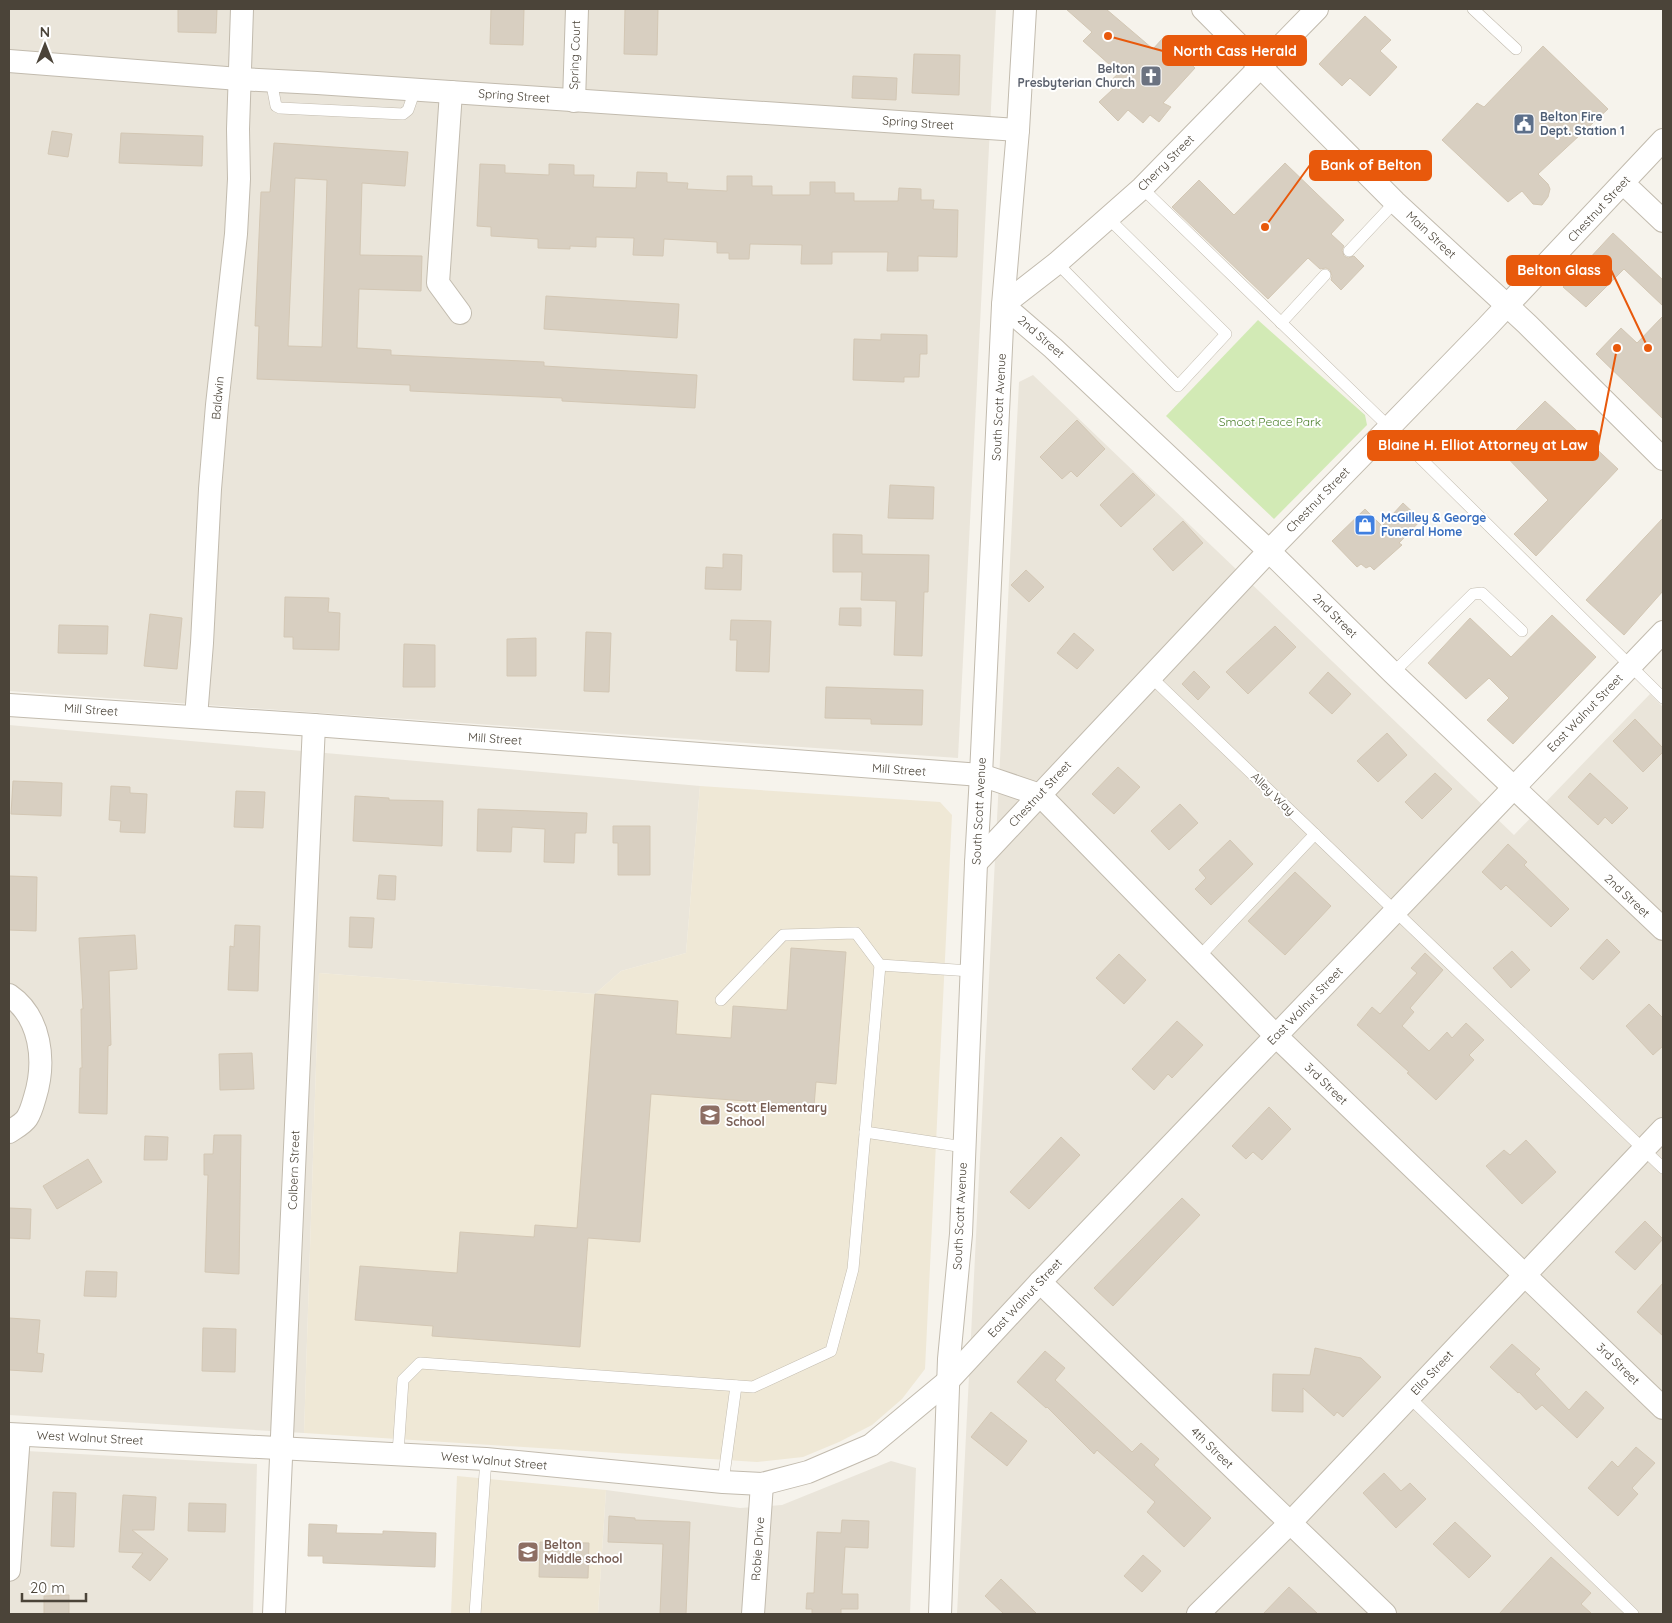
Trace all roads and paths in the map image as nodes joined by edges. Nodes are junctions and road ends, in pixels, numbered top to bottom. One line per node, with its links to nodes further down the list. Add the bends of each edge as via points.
1 (242, 9): 10 (street, Baldwin)
2 (577, 9): 12 (street, Spring Court)
3 (1025, 9): 13 (street, South Scott Avenue)
4 (1202, 9): 9 (street, Main Street)
5 (1317, 9): 9 (street, Cherry Street)
6 (1473, 9): 7 (lane)
7 (1516, 49)
8 (9, 61): 10 (street, Spring Street)
9 (1261, 66): 16 (street, Cherry Street); 17 (street, Main Street)
10 (239, 79): 11 (street, Spring Street); 37 (street, Baldwin, via 236,234 214,452)
11 (451, 92): 12 (street, Spring Street); 25 (street, via 438,283)
12 (574, 101): 13 (street, Spring Street)
13 (1018, 130): 23 (street, South Scott Avenue)
14 (1663, 140): 15 (street, Chestnut Street)
15 (1623, 183): 19 (street); 24 (street, Chestnut Street)
16 (1142, 188): 18 (street, Cherry Street); 26 (lane)
17 (1395, 202): 20 (lane); 24 (street, Main Street)
18 (1108, 218): 21 (street, Cherry Street); 21 (lane, via 1226,334 1178,386)
19 (1663, 221)
20 (1348, 251)
21 (1057, 263): 23 (street, Cherry Street)
22 (1326, 275): 26 (lane)
23 (1003, 305): 29 (street, 2nd Street); 39 (street, South Scott Avenue)
24 (1507, 306): 27 (street, Chestnut Street); 28 (street, Main Street)
25 (460, 313)
26 (1282, 323): 27 (lane)
27 (1390, 427): 29 (street, Chestnut Street); 32 (lane)
28 (1663, 459)
29 (1269, 551): 33 (street, 2nd Street); 34 (street, Chestnut Street)
30 (1522, 631): 33 (lane, via 1482,593 1473,594)
31 (1663, 632): 32 (street, East Walnut Street)
32 (1630, 667): 35 (lane); 40 (street, East Walnut Street)
33 (1393, 673): 40 (street, 2nd Street)
34 (1151, 677): 41 (street, Chestnut Street); 42 (lane, Alley Way)
35 (1663, 698)
36 (9, 705): 37 (street, Mill Street)
37 (196, 718): 38 (street, Mill Street)
38 (314, 725): 39 (street, Mill Street); 65 (street, Colbern Street)
39 (982, 776): 41 (street, 3rd Street); 43 (street, South Scott Avenue)
40 (1513, 788): 44 (street, East Walnut Street); 45 (street, 2nd Street)
41 (1040, 795): 43 (street, Chestnut Street); 46 (street, 3rd Street)
42 (1315, 834): 44 (lane, Alley Way); 46 (lane)
43 (976, 863): 48 (street, South Scott Avenue)
44 (1396, 911): 51 (street, East Walnut Street); 56 (lane, Alley Way)
45 (1663, 930)
46 (1199, 957): 51 (street, 3rd Street)
47 (880, 966): 48 (lane); 50 (lane, via 856,933 783,935); 54 (lane)
48 (971, 972): 55 (street, South Scott Avenue)
49 (9, 996): 53 (street, via 30,1017 38,1036 41,1059 38,1088 30,1113 26,1120)
50 (721, 1000)
51 (1276, 1036): 58 (street, 3rd Street); 59 (street, East Walnut Street)
52 (1663, 1129): 56 (street, Ella Street)
53 (9, 1132)
54 (865, 1132): 55 (lane); 61 (lane, via 853,1269 831,1351 753,1387)
55 (964, 1146): 60 (street, South Scott Avenue, via 961,1234)
56 (1644, 1149): 57 (lane, Alley Way); 58 (street, Ella Street)
57 (1663, 1168)
58 (1525, 1275): 62 (street, Ella Street); 63 (street, 3rd Street)
59 (1040, 1282): 60 (street, East Walnut Street); 70 (street, 4th Street)
60 (948, 1381): 69 (street, West Walnut Street, via 871,1445 808,1472); 75 (street, South Scott Avenue)
61 (736, 1386): 66 (lane, via 420,1363 403,1380); 68 (lane)
62 (1409, 1397): 70 (street, Ella Street); 78 (lane)
63 (1663, 1408)
64 (14, 1434): 65 (street, West Walnut Street); 71 (street)
65 (282, 1448): 66 (street, West Walnut Street); 72 (street, Colbern Street)
66 (398, 1453): 67 (street, West Walnut Street)
67 (486, 1459): 68 (street, West Walnut Street); 73 (lane)
68 (723, 1482): 69 (street, West Walnut Street)
69 (762, 1484): 74 (street, Robie Drive)
70 (1290, 1522): 76 (street, Ella Street); 77 (street, 4th Street)
71 (9, 1570)
72 (274, 1614)
73 (475, 1614)
74 (753, 1614)
75 (940, 1614)
76 (1198, 1614)
77 (1385, 1614)
78 (1633, 1614)

